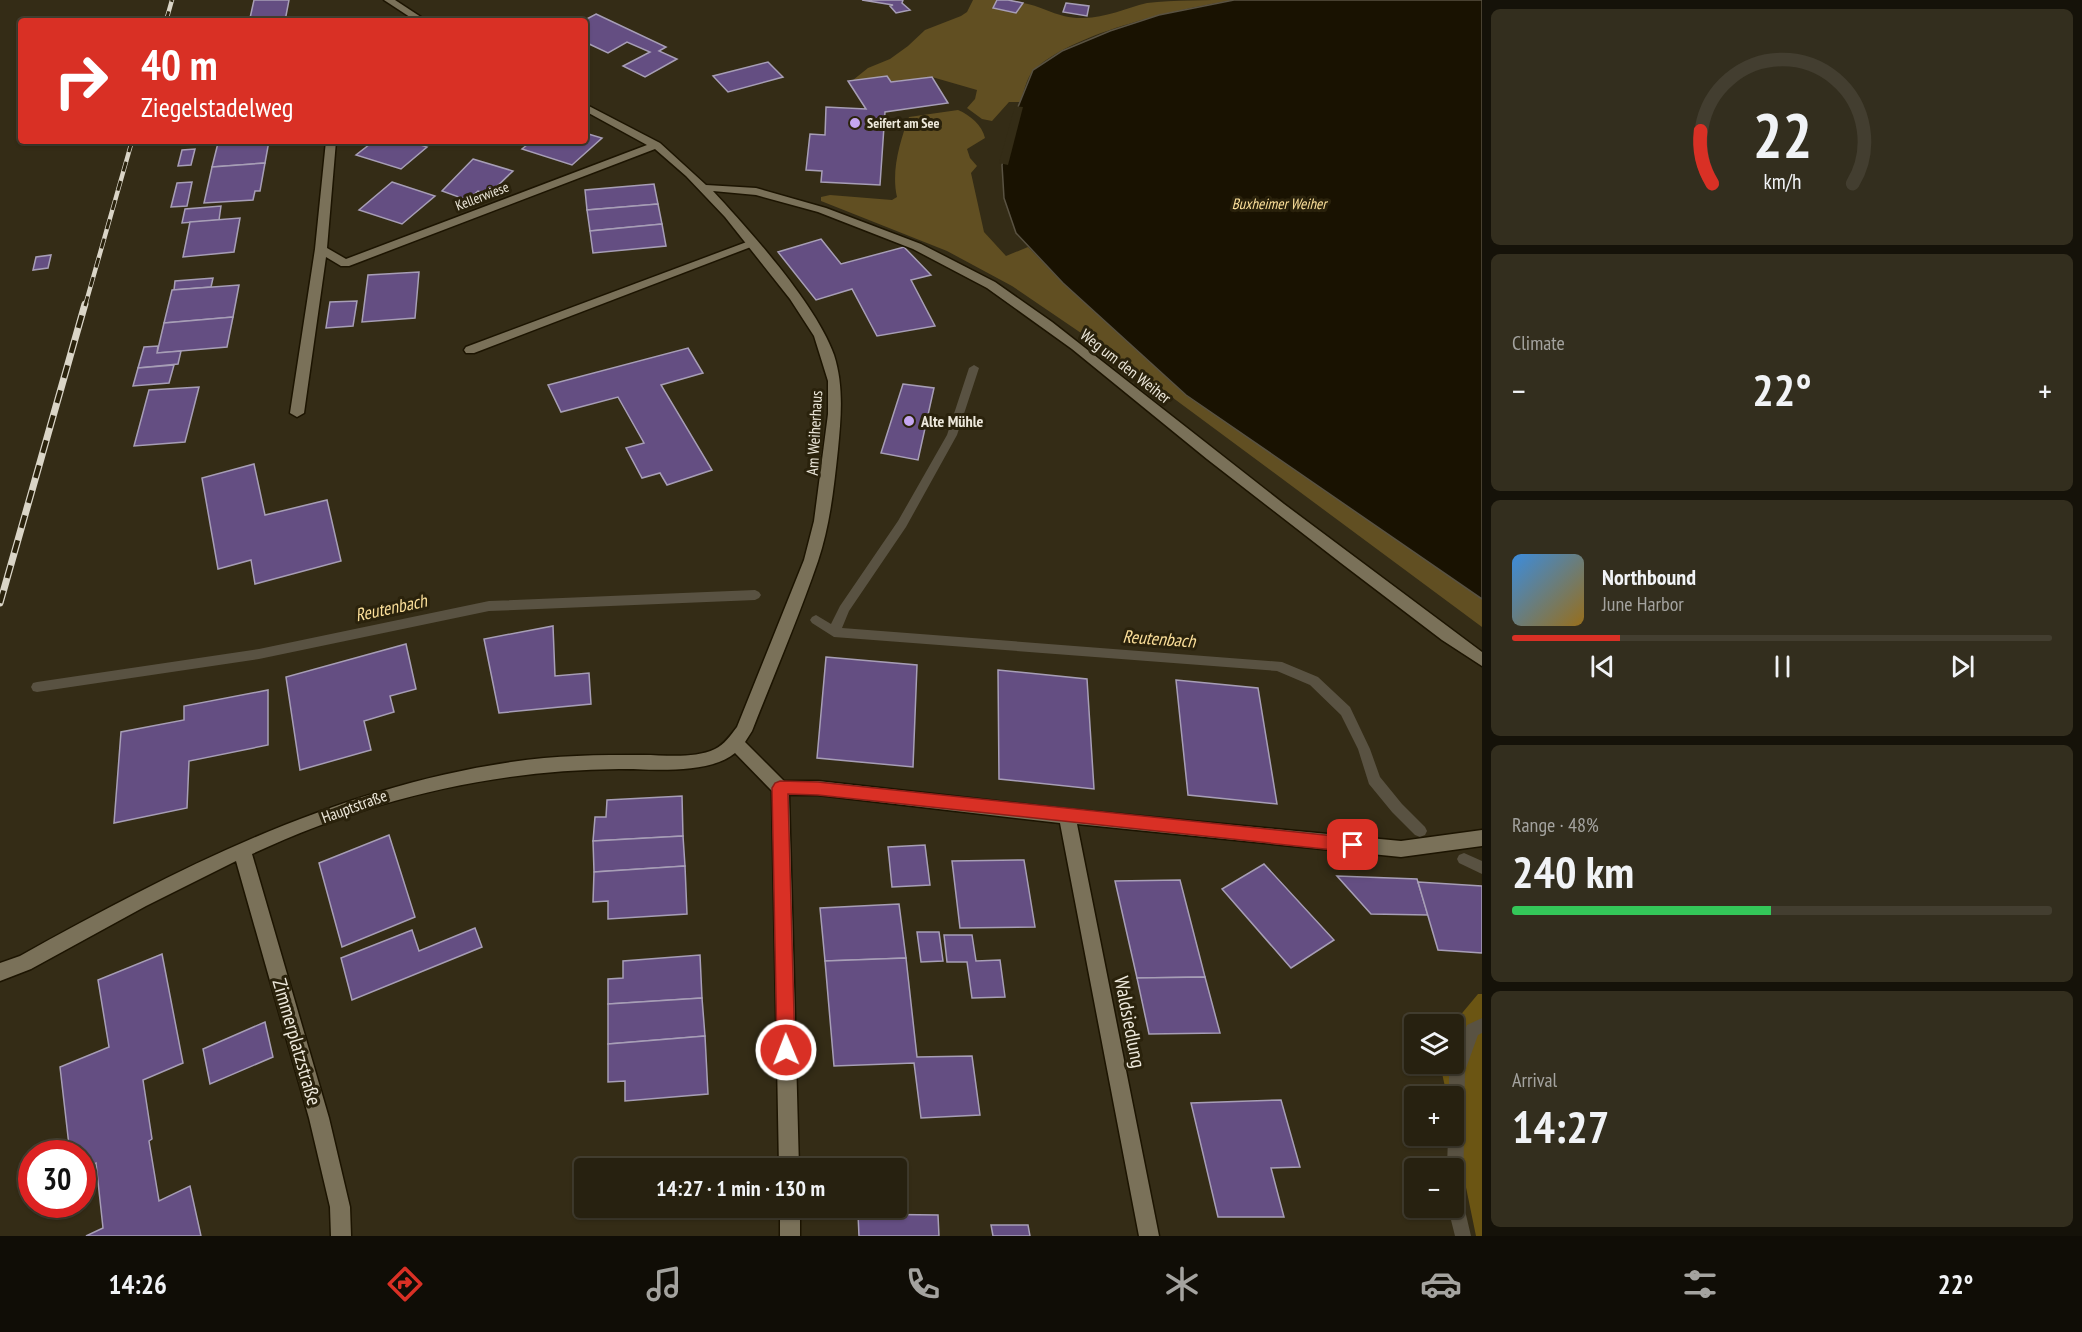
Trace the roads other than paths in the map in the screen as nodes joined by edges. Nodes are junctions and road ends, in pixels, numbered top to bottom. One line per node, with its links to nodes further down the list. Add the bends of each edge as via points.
1 (389, 0): 2 (street)
2 (417, 18)
3 (588, 109): 5 (street, Am Weiherhaus)
4 (331, 144): 8 (street)
5 (656, 145): 6 (street, Am Weiherhaus); 8 (street, Kellerwiese, via 345,263)
6 (704, 188): 7 (street, Am Weiherhaus); 11 (street, Weg um den Weiher, via 747,189 803,203 903,242 991,285 1140,396 1295,521)
7 (752, 243): 9 (street); 12 (street, Am Weiherhaus, via 820,336 834,381 835,414 827,488 811,560 755,707)
8 (321, 249): 10 (street)
9 (470, 350)
10 (297, 413)
11 (1482, 660)
12 (735, 743): 13 (street); 16 (street, Hauptstraße, via 720,755 694,761 555,763 465,774 389,793)
13 (780, 788): 14 (street, via 818,788); 18 (street)
14 (1067, 816): 15 (street, via 1401,849); 22 (street, Waldsiedlung)
15 (1482, 838)
16 (242, 850): 17 (street, Hauptstraße); 20 (street, Zimmerplatzstraße, via 319,1118 340,1207)
17 (0, 972)
18 (789, 1158)
19 (790, 1218): 21 (street)
20 (341, 1236)
21 (790, 1236)
22 (1149, 1236)

